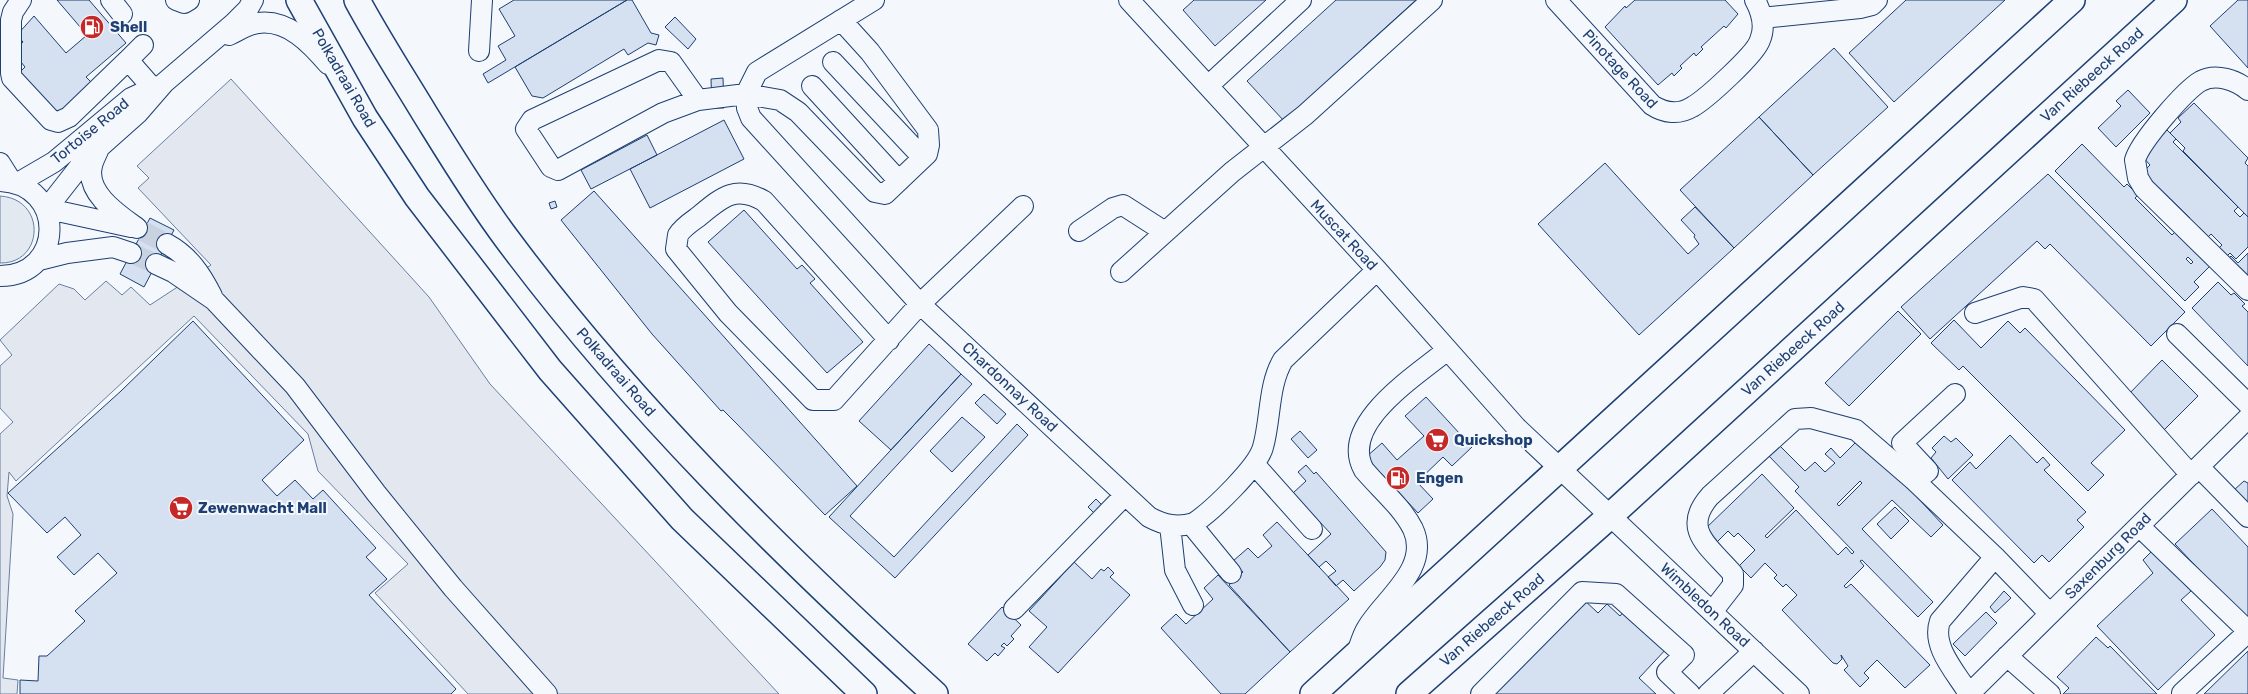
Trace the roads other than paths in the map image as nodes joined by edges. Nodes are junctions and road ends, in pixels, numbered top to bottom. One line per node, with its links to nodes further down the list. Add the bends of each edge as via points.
1 (21, 0): 23 (street, via 11,20 12,78 51,120 64,120)
2 (176, 0): 3 (street)
3 (189, 0)
4 (253, 0): 19 (street, Tortoise Road)
5 (299, 0): 24 (main road, Polkadraai Road)
6 (357, 0): 33 (main road, Polkadraai Road)
7 (377, 0): 33 (main road, via 383,23 427,103)
8 (482, 0): 21 (street)
9 (874, 0): 18 (street)
10 (1129, 0): 26 (street, Muscat Road)
11 (1301, 0): 26 (street)
12 (1432, 0): 31 (street, via 1305,115)
13 (1877, 0): 17 (street, via 1860,8)
14 (2072, 0): 62 (main road)
15 (2174, 0): 66 (main road, Van Riebeeck Road)
16 (1566, 4): 17 (street, Pinotage Road, via 1652,105 1667,112 1692,107 1753,54 1764,27)
17 (1759, 9)
18 (841, 20): 29 (street, via 756,72); 34 (street, via 870,52 928,130 929,150)
19 (212, 44): 24 (street, Tortoise Road, via 251,25 273,24 300,35); 27 (street, Tortoise Road)
20 (143, 45): 23 (street)
21 (479, 51)
22 (833, 62): 34 (street)
23 (121, 67): 27 (street)
24 (344, 82): 84 (main road, Polkadraai Road, via 416,197 550,370 682,519)
25 (812, 86): 36 (street)
26 (1208, 86): 31 (street, Muscat Road)
27 (157, 88): 32 (street, Tortoise Road, via 138,112); 37 (street, Tortoise Road, via 130,98 54,162)
28 (2248, 90): 51 (street, via 2230,80 2200,81 2163,117 2136,154 2135,167 2144,188)
29 (746, 94): 30 (street); 36 (street, via 780,100 798,112 874,192 885,194); 53 (street, Chardonnay Road, via 751,118)
30 (698, 100): 30 (street, via 670,62 659,60 532,120 526,129 551,167 558,170 663,113)
31 (1263, 147): 41 (street); 46 (street, Muscat Road)
32 (99, 148): 39 (street, Tortoise Road, via 84,161); 39 (street, via 91,168 92,181 112,210 140,230)
33 (450, 154): 85 (main road, Polkadraai Road, via 506,238 635,396 836,604)
34 (923, 158): 36 (street)
35 (0, 162): 37 (street)
36 (899, 181)
37 (10, 182): 39 (street, via 30,190)
38 (1023, 206): 53 (street)
39 (46, 210): 44 (street, via 50,229 47,246)
40 (1079, 231): 41 (street, via 1113,208 1123,205)
41 (1165, 232): 48 (street)
42 (167, 244): 52 (street, via 195,266)
43 (131, 253): 44 (street, via 113,247)
44 (39, 260): 47 (street)
45 (156, 264): 52 (street)
46 (1377, 270): 57 (street, Muscat Road); 61 (street, via 1283,360 1277,374 1264,446)
47 (22, 272): 49 (street); 50 (street)
48 (1121, 272)
49 (0, 276)
50 (0, 290)
51 (2248, 290)
52 (214, 300): 83 (street, via 295,386 453,588)
53 (920, 304): 56 (street); 65 (street, Chardonnay Road)
54 (1975, 312): 63 (street, via 2023,297 2034,299)
55 (2177, 334): 59 (street)
56 (889, 340): 56 (street, via 764,201 755,196 747,193 724,197 678,235 676,249 728,313 814,400 834,400)
57 (1446, 351): 62 (street, Muscat Road); 80 (street, via 1377,409 1361,436 1358,461 1402,513 1412,529 1417,547 1405,579 1367,627)
58 (1956, 394): 64 (street, via 1902,443 1928,471)
59 (2248, 404)
60 (2248, 418): 63 (street, Saxenburg Road)
61 (1255, 465): 68 (street); 71 (street)
62 (1560, 470): 66 (street, Wimbledon Road); 80 (main road)
63 (2195, 471): 67 (street); 70 (street, Saxenburg Road)
64 (1915, 481): 72 (street); 76 (street, via 1856,430 1811,418 1795,419 1701,506 1696,526 1699,537 1733,574 1732,585)
65 (1125, 495): 69 (street, Chardonnay Road, via 1149,516); 75 (street)
66 (1610, 516): 76 (street, Wimbledon Road); 87 (main road, Van Riebeeck Road)
67 (2248, 517)
68 (1191, 524): 69 (street, Chardonnay Road); 73 (street)
69 (1170, 525): 74 (street, via 1175,570)
70 (2139, 526): 77 (street, Saxenburg Road); 78 (street)
71 (1312, 529)
72 (1995, 557): 77 (street); 92 (street, via 1940,621 1938,628 1940,648)
73 (1231, 572)
74 (1193, 605)
75 (1014, 609)
76 (1712, 612): 79 (street, Wimbledon Road)
77 (2050, 614): 81 (street, Saxenburg Road)
78 (2248, 631): 82 (street)
79 (1754, 651): 90 (street); 91 (street, Wimbledon Road)
80 (1356, 655): 86 (main road)
81 (2007, 656): 92 (street, Saxenburg Road); 93 (street)
82 (2182, 693)
83 (547, 694)
84 (864, 694)
85 (934, 694)
86 (1313, 694)
87 (1409, 694)
88 (1480, 694): 89 (street, via 1582,592 1616,594 1660,632 1684,655 1667,672)
89 (1690, 694)
90 (1708, 694)
91 (1799, 694)
92 (1969, 694)
93 (2050, 694)

